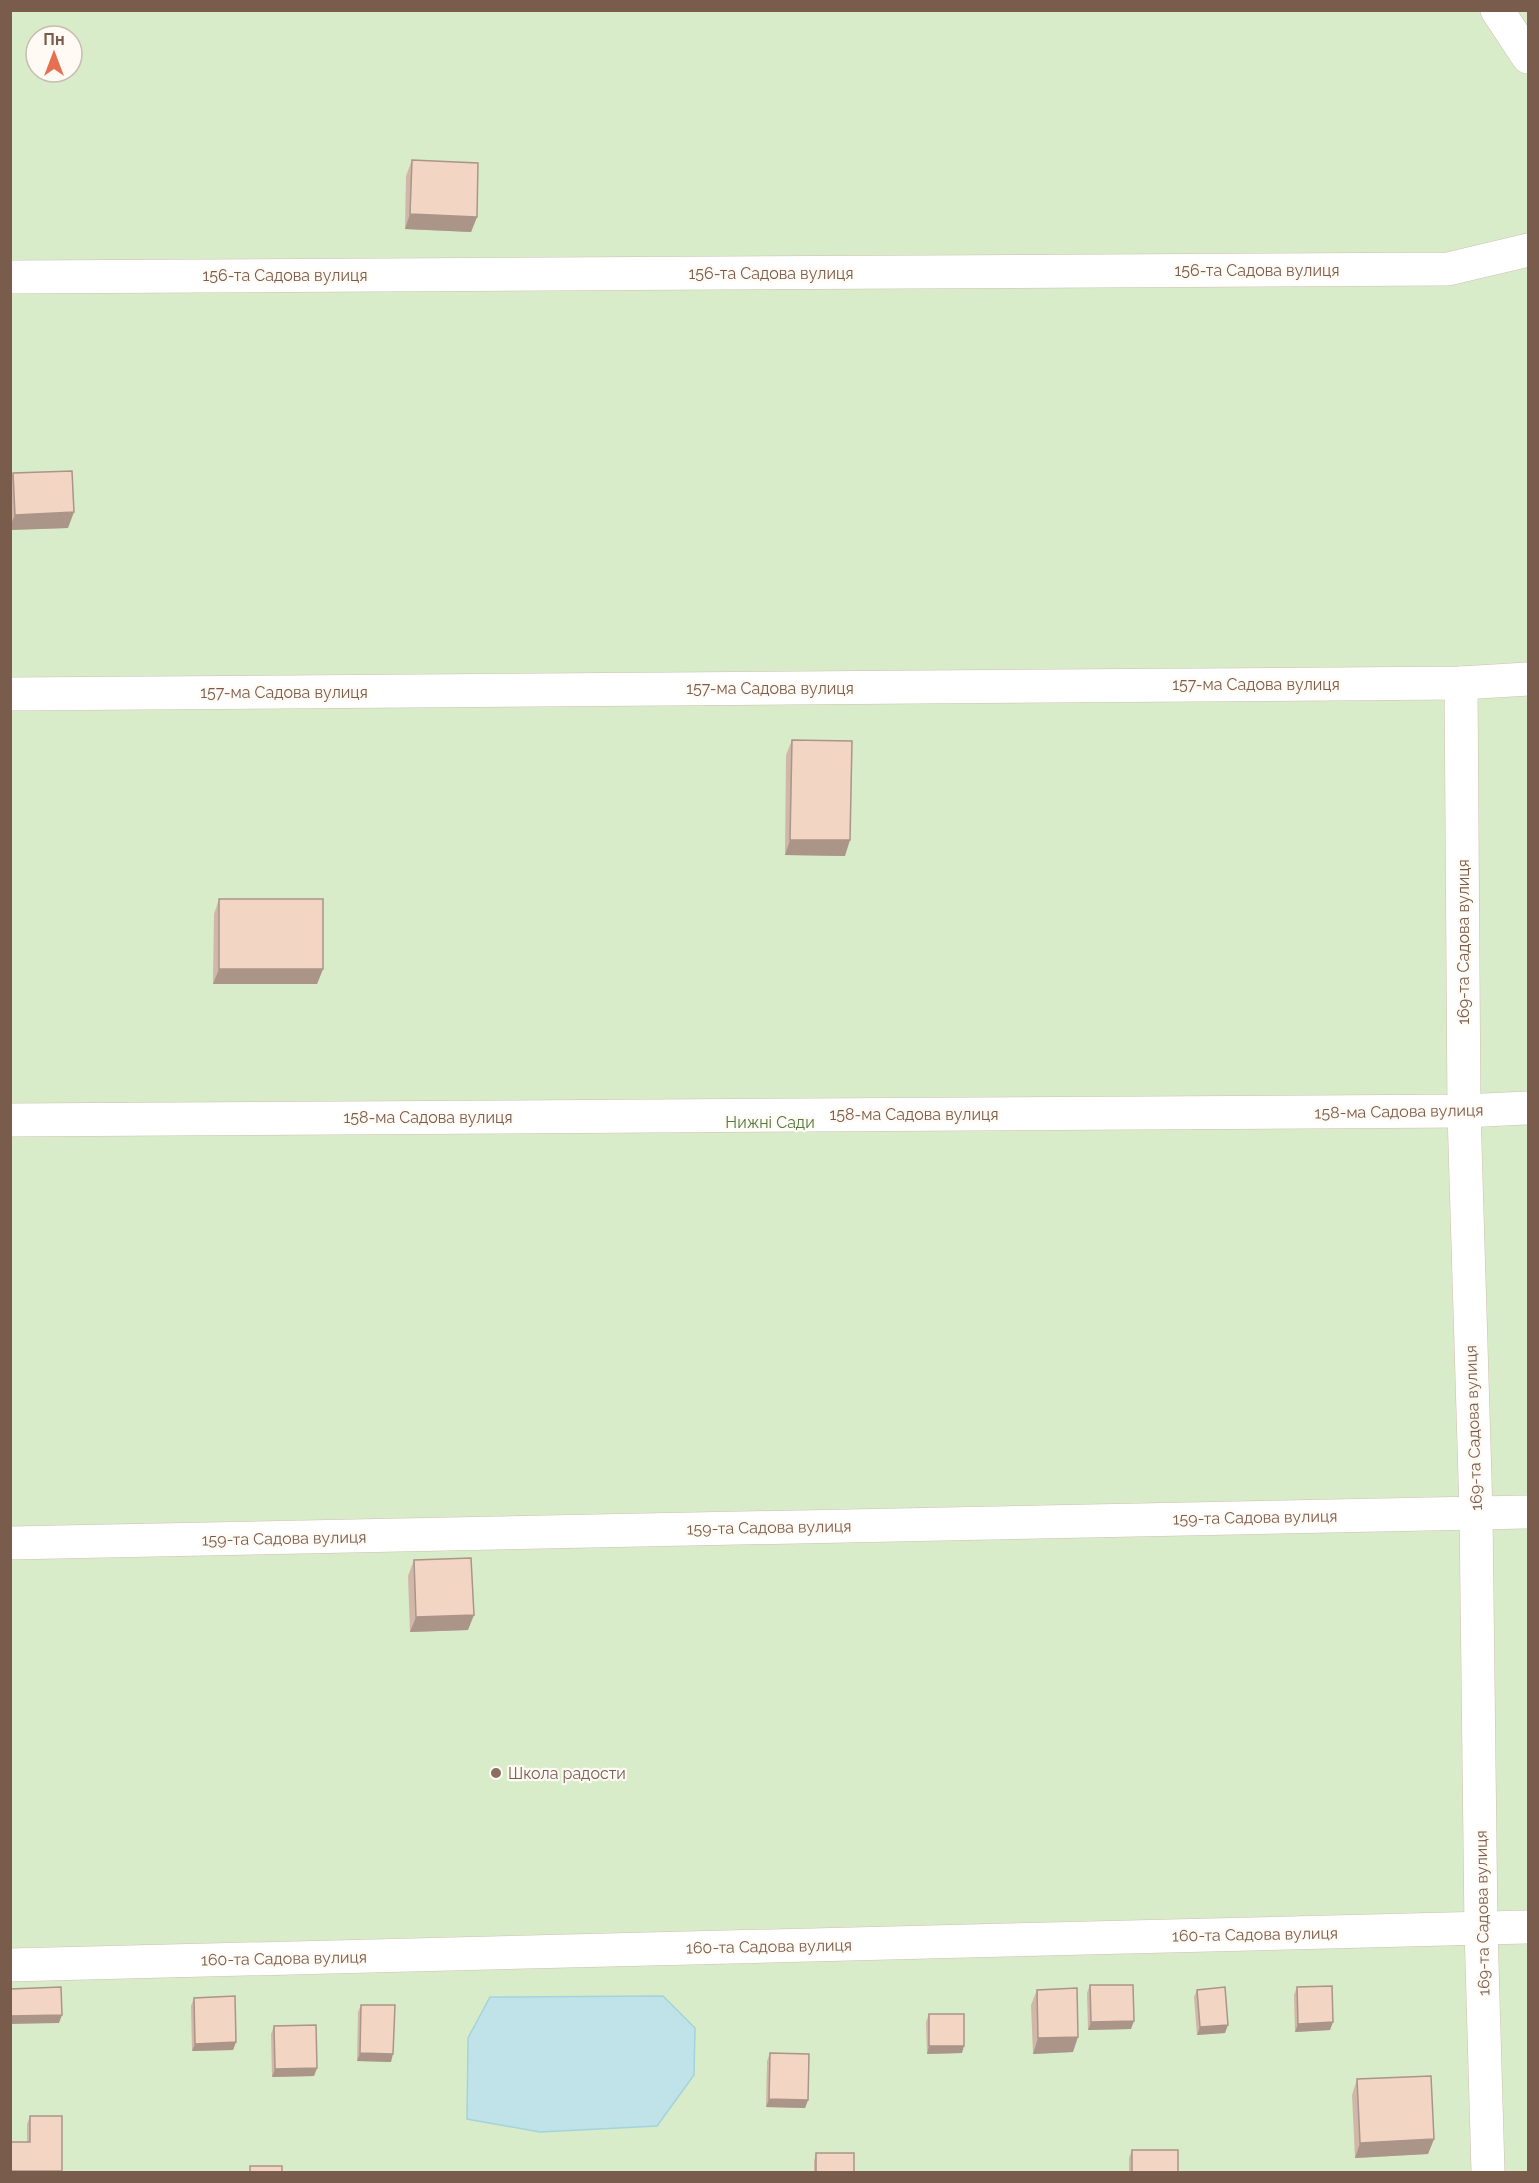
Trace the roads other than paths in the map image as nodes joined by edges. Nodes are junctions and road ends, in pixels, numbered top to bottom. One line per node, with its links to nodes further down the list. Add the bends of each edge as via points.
1 (1497, 10): 2 (street)
2 (1528, 57)
3 (1528, 250): 4 (street, 156-та Садова вулиця, via 1448,269)
4 (10, 277)
5 (1528, 679): 6 (street, 157-ма Садова вулиця)
6 (1461, 683): 7 (street, 157-ма Садова вулиця); 9 (street, 169-та Садова вулиця)
7 (10, 694)
8 (1528, 1108): 9 (street, 158-ма Садова вулиця)
9 (1464, 1111): 10 (street, 158-ма Садова вулиця); 11 (street, 169-та Садова вулиця)
10 (10, 1120)
11 (1476, 1512): 12 (street, 159-та Садова вулиця); 13 (street, 159-та Садова вулиця); 15 (street, 169-та Садова вулиця)
12 (1528, 1512)
13 (10, 1543)
14 (1528, 1927): 15 (street, 160-та Садова вулиця)
15 (1482, 1928): 16 (street, 160-та Садова вулиця); 17 (street, 169-та Садова вулиця)
16 (10, 1965)
17 (1488, 2172)

